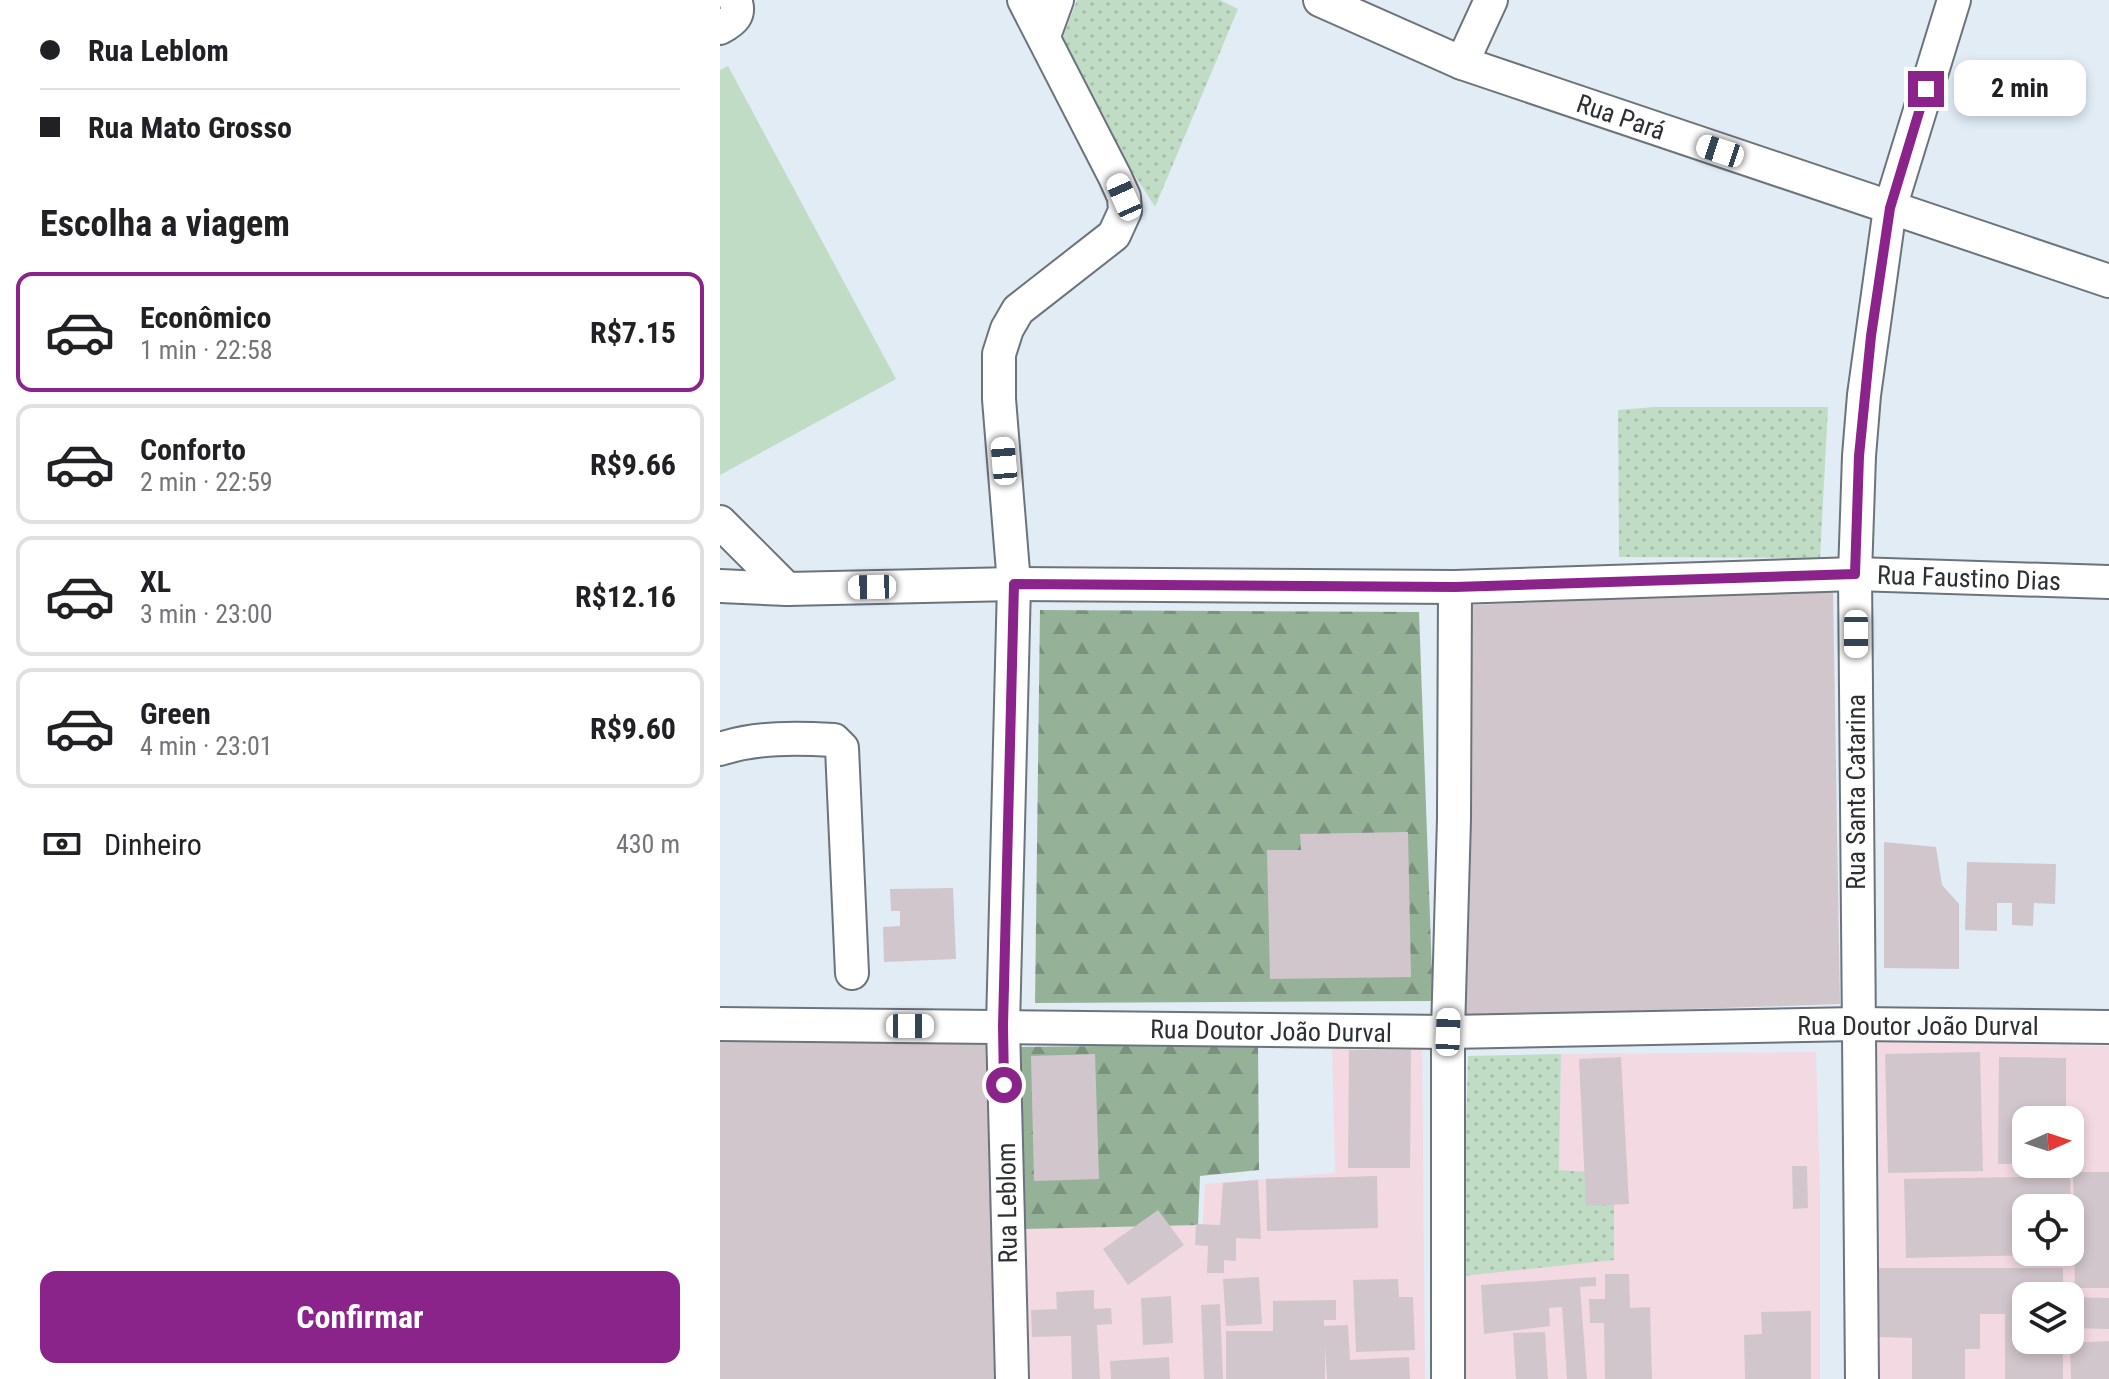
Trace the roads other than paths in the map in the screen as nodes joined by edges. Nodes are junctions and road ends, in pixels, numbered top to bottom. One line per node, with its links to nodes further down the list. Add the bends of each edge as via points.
1 (1024, 0): 6 (street, Rua Leblom)
2 (1057, 0): 6 (street)
3 (1320, 0): 7 (street, Rua Pará)
4 (1491, 0): 7 (street)
5 (1954, 0): 8 (street, Rua Santa Catarina)
6 (1044, 36): 13 (street, Rua Leblom, via 1120,187 1125,211 1114,235 1018,310 999,354)
7 (1462, 63): 8 (street, Rua Pará)
8 (1890, 208): 9 (street, Rua Pará); 11 (street, Rua Santa Catarina, via 1864,395)
9 (2109, 281)
10 (720, 522): 16 (street)
11 (1855, 574): 12 (street, Rua Faustino Dias); 15 (street, Rua Faustino Dias); 20 (street, Rua Santa Catarina)
12 (2109, 582)
13 (1014, 584): 15 (street, Rua Faustino Dias); 16 (street, Rua Faustino Dias); 21 (street, Rua Leblom)
14 (720, 586): 16 (street, Rua Faustino Dias)
15 (1455, 587): 23 (street)
16 (787, 589)
17 (720, 749): 18 (street, via 808,738 834,740 842,748)
18 (852, 973)
19 (720, 1024): 21 (street, Rua Doutor João Durval)
20 (1857, 1024): 22 (street, Rua Doutor João Durval); 23 (street, Rua Doutor João Durval); 26 (street, Rua Santa Catarina)
21 (1003, 1026): 23 (street, Rua Doutor João Durval); 24 (street, Rua Leblom)
22 (2109, 1027)
23 (1448, 1032): 25 (street)
24 (1012, 1379)
25 (1448, 1379)
26 (1862, 1379)

